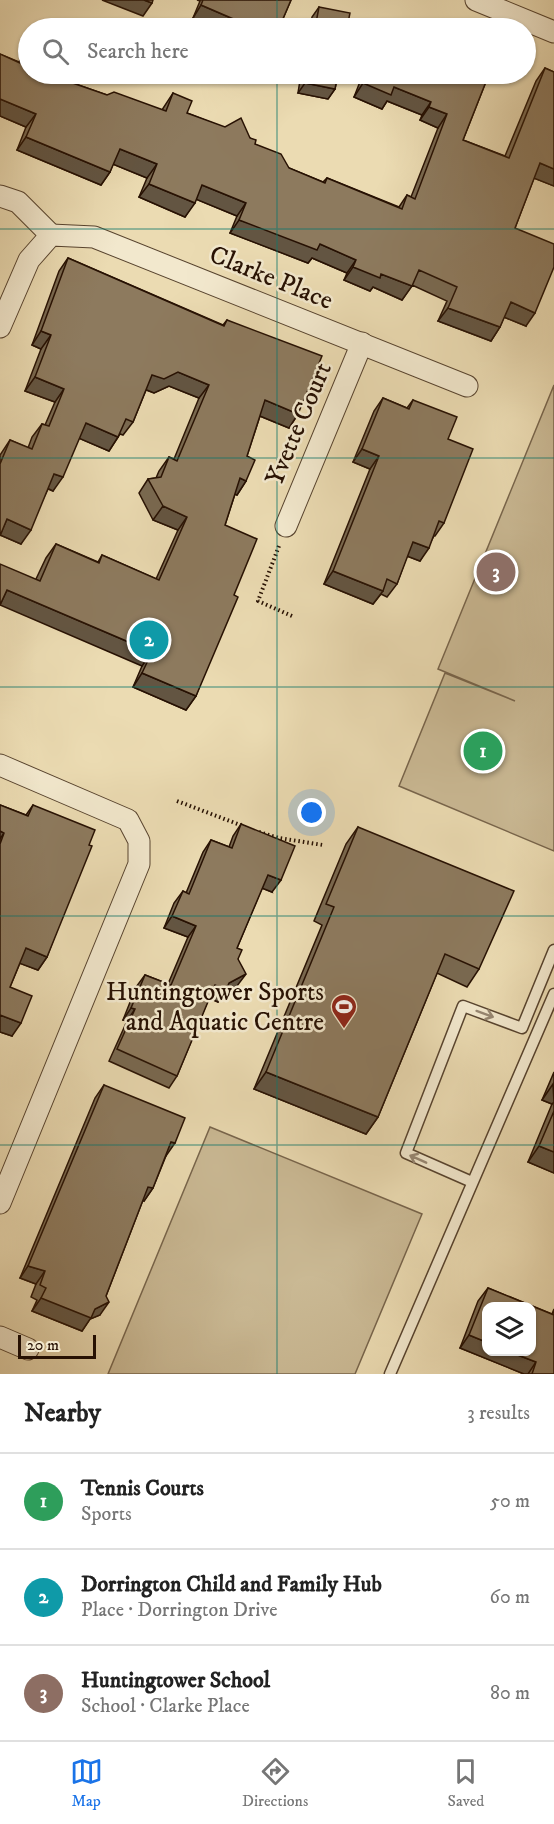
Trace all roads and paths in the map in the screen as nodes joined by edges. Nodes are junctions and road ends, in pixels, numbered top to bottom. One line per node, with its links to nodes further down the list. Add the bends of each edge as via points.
1 (476, 0): 2 (street)
2 (520, 18)
3 (536, 25): 4 (street)
4 (554, 32)
5 (0, 196): 6 (street, via 18,202)
6 (51, 235): 7 (street, via 28,260); 8 (street, Clarke Place, via 94,237)
7 (0, 327)
8 (362, 343): 9 (street, Clarke Place); 10 (street, Yvette Court)
9 (467, 386)
10 (286, 526): 11 (path, via 258,602)
11 (292, 616)
12 (0, 765): 18 (street, via 128,820 139,841 139,864)
13 (177, 801): 14 (path, via 279,838)
14 (323, 845)
15 (554, 950): 17 (lane, one-way to 15, via 406,1153 463,1006 522,1028)
16 (554, 994): 17 (lane)
17 (472, 1182): 21 (lane)
18 (0, 1203)
19 (0, 1337): 20 (street)
20 (28, 1349)
21 (390, 1374)

